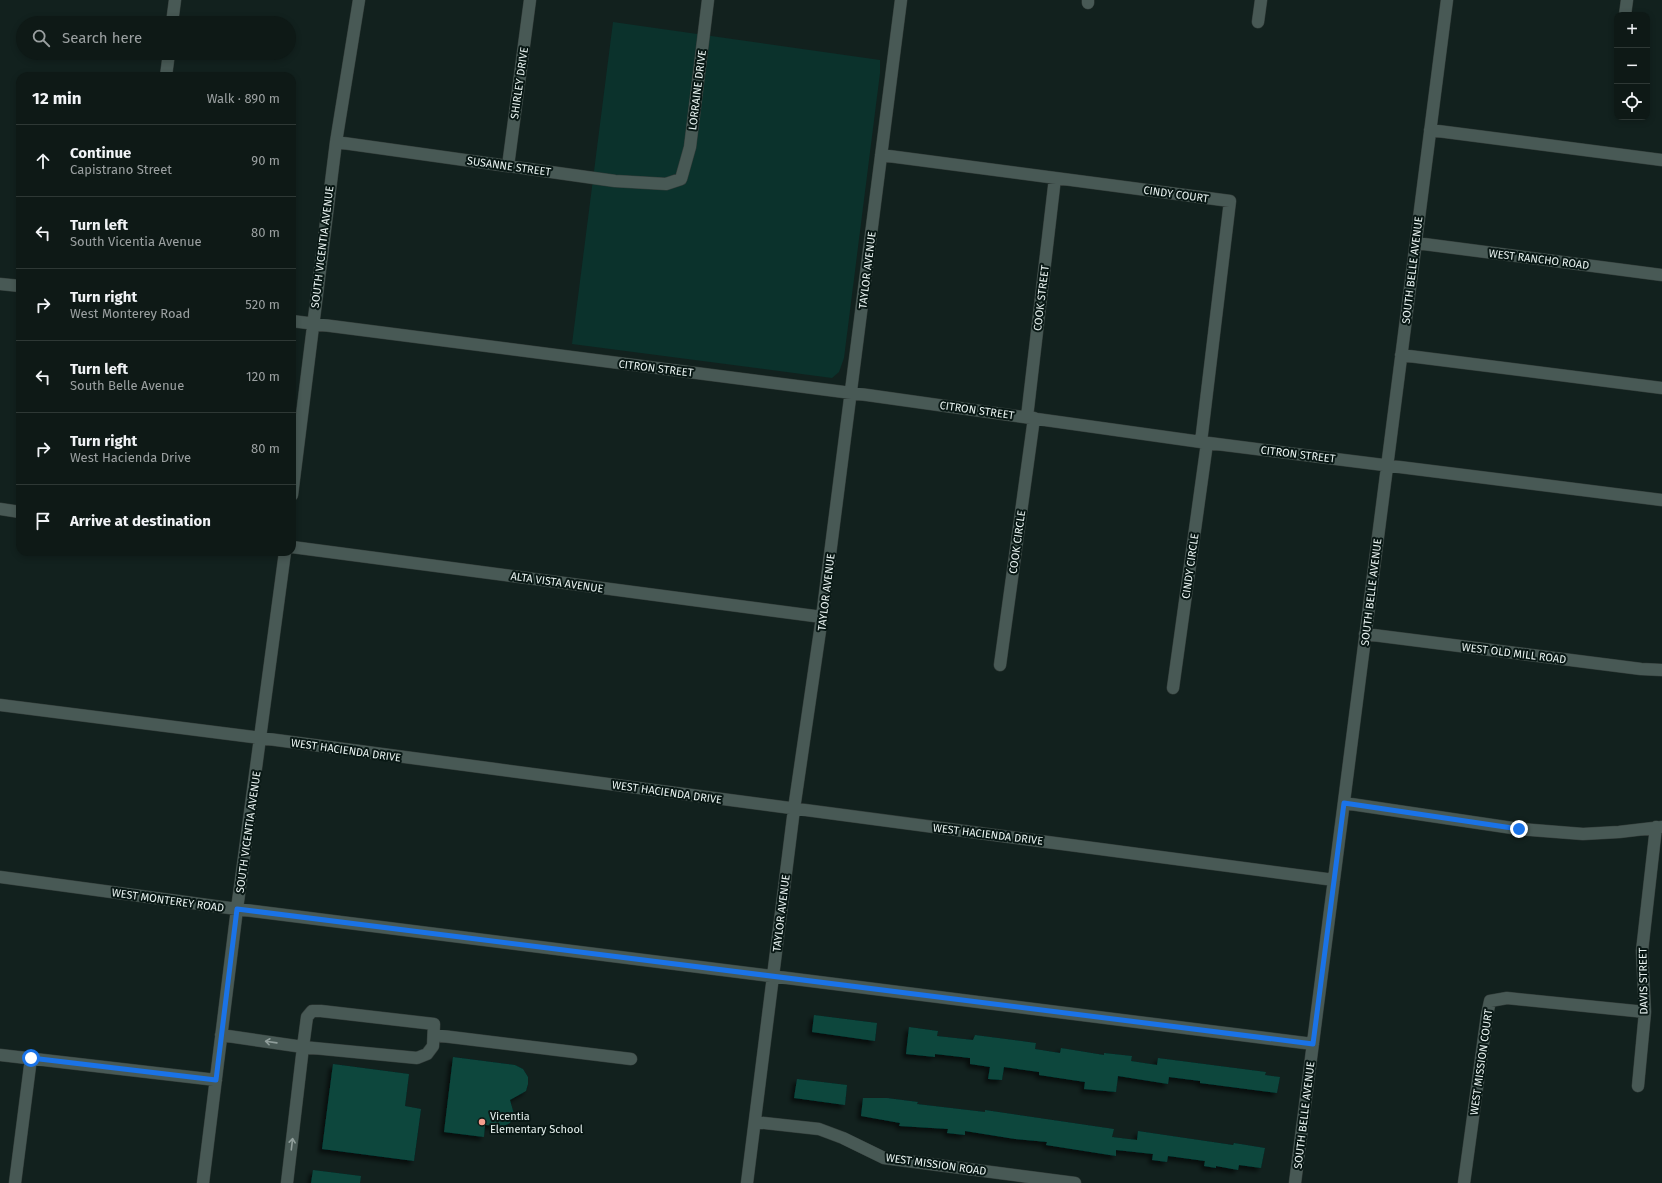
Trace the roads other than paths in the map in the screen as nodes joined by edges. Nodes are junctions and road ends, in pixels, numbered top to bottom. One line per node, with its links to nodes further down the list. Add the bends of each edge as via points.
1 (175, 0): 10 (street)
2 (359, 0): 15 (street, SOUTH VICENTIA AVENUE)
3 (530, 0): 18 (street, SHIRLEY DRIVE)
4 (708, 0): 20 (street, LORRAINE DRIVE, via 690,147)
5 (900, 0): 16 (street, TAYLOR AVENUE)
6 (1261, 0): 11 (street)
7 (1447, 0): 14 (street, SOUTH BELLE AVENUE)
8 (1627, 0): 9 (street)
9 (1625, 12)
10 (173, 16)
11 (1258, 22)
12 (168, 60): 13 (street)
13 (167, 72)
14 (1430, 130): 17 (street); 21 (street, SOUTH BELLE AVENUE)
15 (336, 142): 18 (street, SUSANNE STREET); 26 (street, SOUTH VICENTIA AVENUE)
16 (881, 155): 19 (street, CINDY COURT); 29 (street, TAYLOR AVENUE)
17 (1662, 160)
18 (508, 166): 20 (street, SUSANNE STREET, via 615,181 666,184)
19 (1055, 178): 30 (street, COOK STREET); 31 (street, CINDY COURT, via 1230,202)
20 (681, 179)
21 (1416, 243): 22 (street, WEST RANCHO ROAD); 27 (street, SOUTH BELLE AVENUE)
22 (1662, 275)
23 (0, 284): 24 (street)
24 (16, 286)
25 (296, 322): 26 (street, CITRON STREET)
26 (312, 324): 29 (street, CITRON STREET); 32 (street, SOUTH VICENTIA AVENUE)
27 (1401, 355): 28 (street); 33 (street, SOUTH BELLE AVENUE)
28 (1662, 388)
29 (851, 393): 30 (street, CITRON STREET); 39 (street, TAYLOR AVENUE)
30 (1030, 417): 31 (street, CITRON STREET); 41 (street, COOK CIRCLE)
31 (1204, 443): 33 (street, CITRON STREET); 43 (street, CINDY CIRCLE)
32 (296, 461)
33 (1387, 465): 34 (street, CITRON STREET); 40 (street, SOUTH BELLE AVENUE)
34 (1662, 500)
35 (0, 509): 36 (street)
36 (16, 511)
37 (296, 548): 39 (street, ALTA VISTA AVENUE)
38 (284, 556): 45 (street, SOUTH VICENTIA AVENUE)
39 (822, 617): 47 (street, TAYLOR AVENUE)
40 (1365, 634): 42 (street, WEST OLD MILL ROAD); 46 (street, SOUTH BELLE AVENUE)
41 (1000, 665)
42 (1662, 670)
43 (1173, 688)
44 (0, 705): 45 (street, WEST HACIENDA DRIVE)
45 (261, 738): 47 (street, WEST HACIENDA DRIVE); 51 (street, SOUTH VICENTIA AVENUE)
46 (1344, 803): 48 (street, via 1554,832 1583,834); 50 (street, SOUTH BELLE AVENUE)
47 (794, 809): 50 (street, WEST HACIENDA DRIVE); 52 (street, TAYLOR AVENUE)
48 (1659, 827): 53 (street, DAVIS STREET, via 1642,951)
49 (0, 877): 51 (street, WEST MONTEREY ROAD)
50 (1334, 880): 56 (street, SOUTH BELLE AVENUE)
51 (237, 909): 52 (street, WEST MONTEREY ROAD); 54 (street, SOUTH VICENTIA AVENUE)
52 (773, 976): 56 (street, WEST MONTEREY ROAD); 63 (street, TAYLOR AVENUE)
53 (1645, 1012): 62 (street, DAVIS STREET); 70 (street, WEST MISSION COURT, via 1507,998 1490,1001)
54 (221, 1035): 57 (street, one-way to 54); 61 (street, SOUTH VICENTIA AVENUE)
55 (434, 1035): 57 (street, via 433,1046 427,1054 417,1058); 57 (street, via 434,1024 321,1010 312,1011 307,1016); 60 (street)
56 (1313, 1044): 69 (street, SOUTH BELLE AVENUE)
57 (303, 1047): 66 (street, one-way to 57)
58 (0, 1054): 59 (street)
59 (31, 1058): 61 (street); 64 (street)
60 (631, 1060)
61 (216, 1080): 65 (street, SOUTH VICENTIA AVENUE)
62 (1638, 1086)
63 (755, 1122): 67 (street, TAYLOR AVENUE); 68 (street, WEST MISSION ROAD, via 819,1129 884,1158)
64 (15, 1183)
65 (203, 1183)
66 (287, 1183)
67 (747, 1183)
68 (1075, 1183)
69 (1295, 1183)
70 (1464, 1183)

